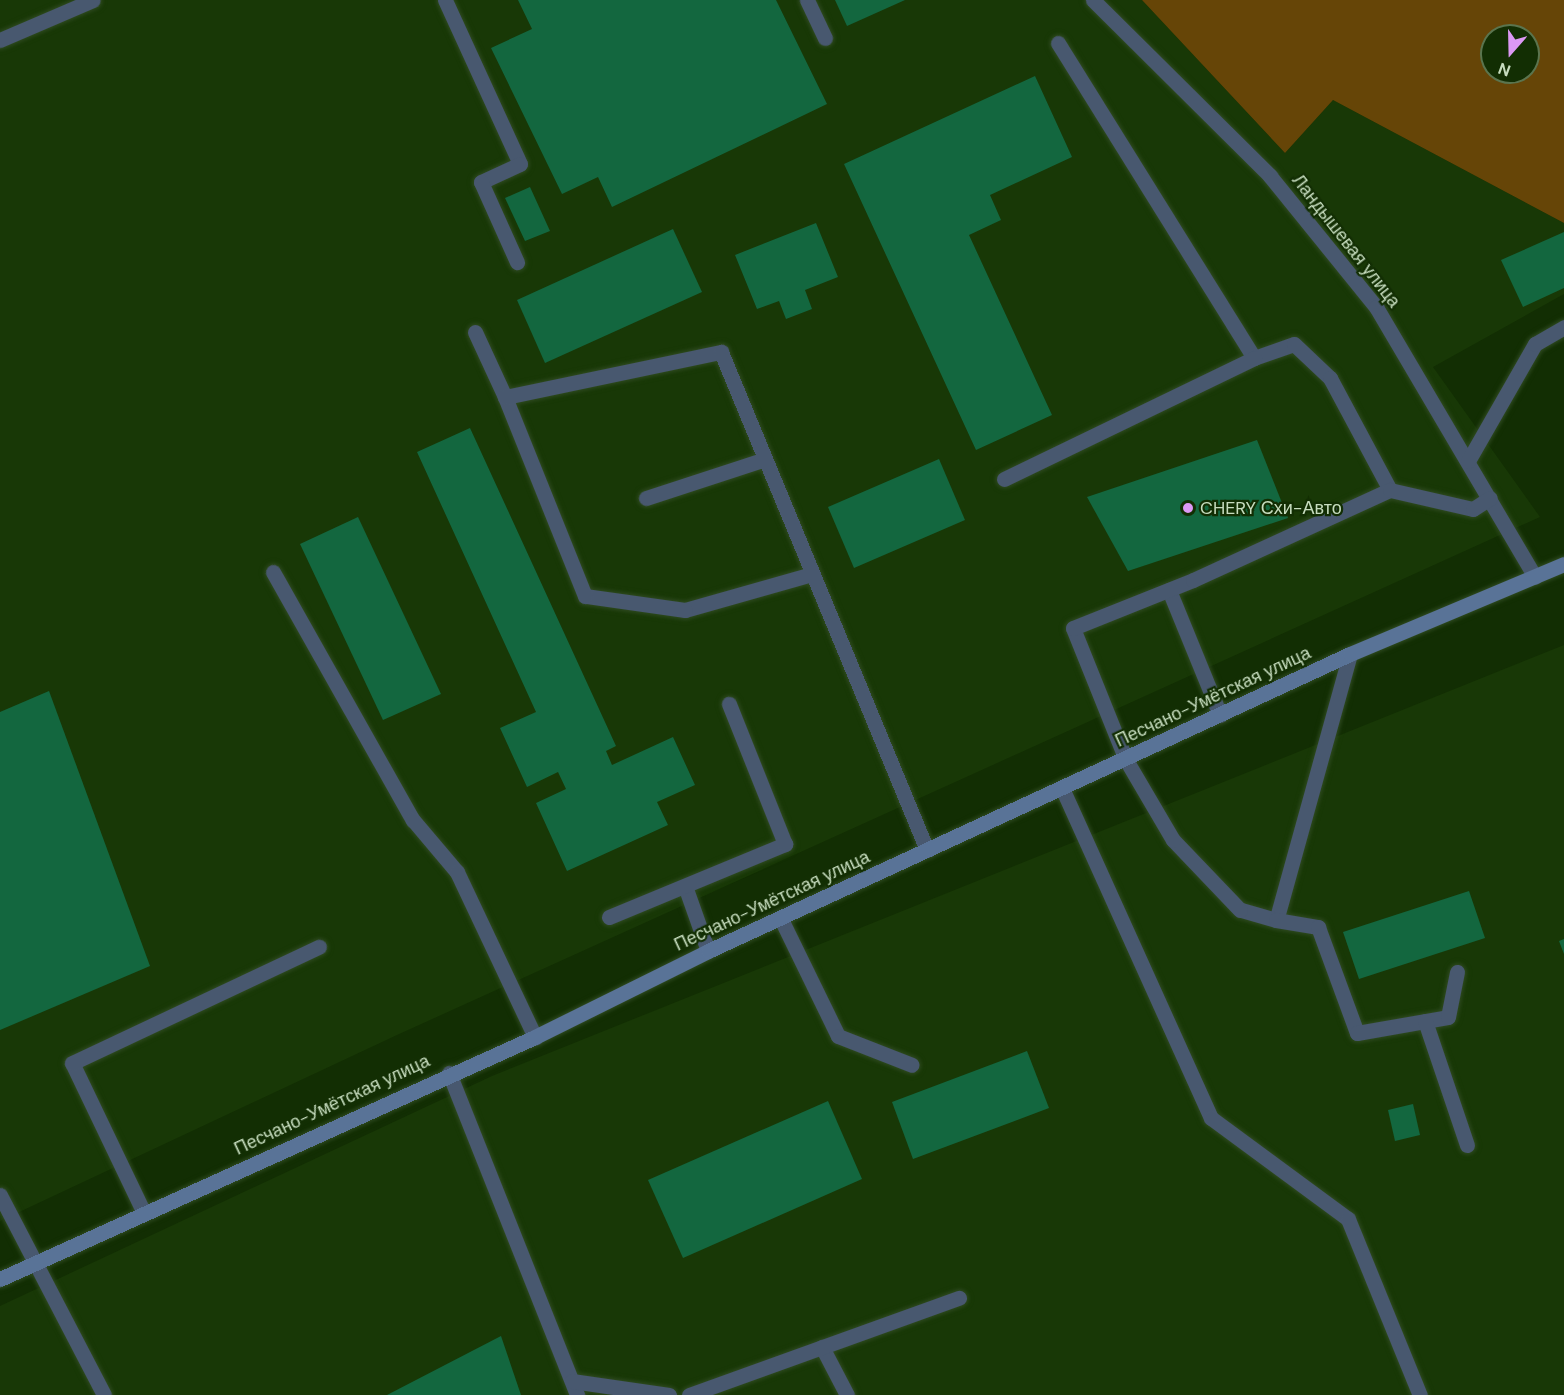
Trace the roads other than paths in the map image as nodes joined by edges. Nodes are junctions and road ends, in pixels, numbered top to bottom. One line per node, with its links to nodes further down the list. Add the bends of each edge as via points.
1 (93, 0): 6 (lane)
2 (445, 0): 8 (lane, via 520,164 481,182)
3 (807, 0): 5 (lane)
4 (1093, 0): 14 (lane, Ландышевая улица, via 1277,185 1376,307)
5 (825, 38)
6 (0, 40)
7 (1058, 43): 11 (lane)
8 (517, 262)
9 (1564, 327): 14 (lane, via 1535,344)
10 (475, 332): 12 (lane)
11 (1254, 358): 15 (lane); 16 (lane, via 1294,344 1330,378)
12 (504, 397): 13 (lane, via 721,352); 21 (lane, via 585,596 685,610)
13 (765, 459): 17 (lane); 21 (lane)
14 (1468, 461): 18 (lane, Ландышевая улица)
15 (1004, 478)
16 (1390, 490): 18 (lane, via 1473,509); 23 (lane)
17 (646, 498)
18 (1490, 498): 22 (lane, Ландышевая улица)
19 (1564, 564): 22 (main road, Песчано-Умётская улица)
20 (273, 572): 38 (lane, via 413,820 457,872)
21 (812, 574): 29 (lane)
22 (1535, 577): 24 (main road, Песчано-Умётская улица)
23 (1168, 590): 26 (lane); 27 (lane, via 1073,628)
24 (1350, 654): 26 (main road, Песчано-Умётская улица); 33 (lane)
25 (729, 704): 30 (lane, via 785,844)
26 (1220, 715): 27 (main road, Песчано-Умётская улица)
27 (1126, 760): 28 (main road, Песчано-Умётская улица); 33 (lane, via 1173,840 1240,910)
28 (1062, 788): 29 (main road, Песчано-Умётская улица); 53 (lane, via 1211,1118 1348,1219)
29 (927, 850): 32 (main road, Песчано-Умётская улица)
30 (685, 886): 31 (lane); 35 (lane)
31 (609, 917)
32 (781, 919): 35 (main road, Песчано-Умётская улица); 39 (lane, via 838,1036)
33 (1276, 920): 37 (lane, via 1318,927 1357,1033)
34 (319, 947): 43 (lane, via 72,1063)
35 (708, 951): 38 (main road, Песчано-Умётская улица)
36 (1457, 972): 37 (lane, via 1448,1017)
37 (1425, 1021): 41 (lane)
38 (535, 1037): 40 (main road, Песчано-Умётская улица)
39 (912, 1065)
40 (449, 1073): 43 (main road, Песчано-Умётская улица); 48 (lane)
41 (1467, 1145)
42 (0, 1194): 44 (lane)
43 (144, 1213): 44 (main road, Песчано-Умётская улица)
44 (33, 1264): 45 (main road, Песчано-Умётская улица); 49 (lane)
45 (0, 1279)
46 (959, 1298): 47 (lane)
47 (822, 1347): 51 (lane); 52 (lane)
48 (575, 1388): 50 (lane)
49 (104, 1395)
50 (669, 1395)
51 (688, 1395)
52 (847, 1395)
53 (1420, 1395)

